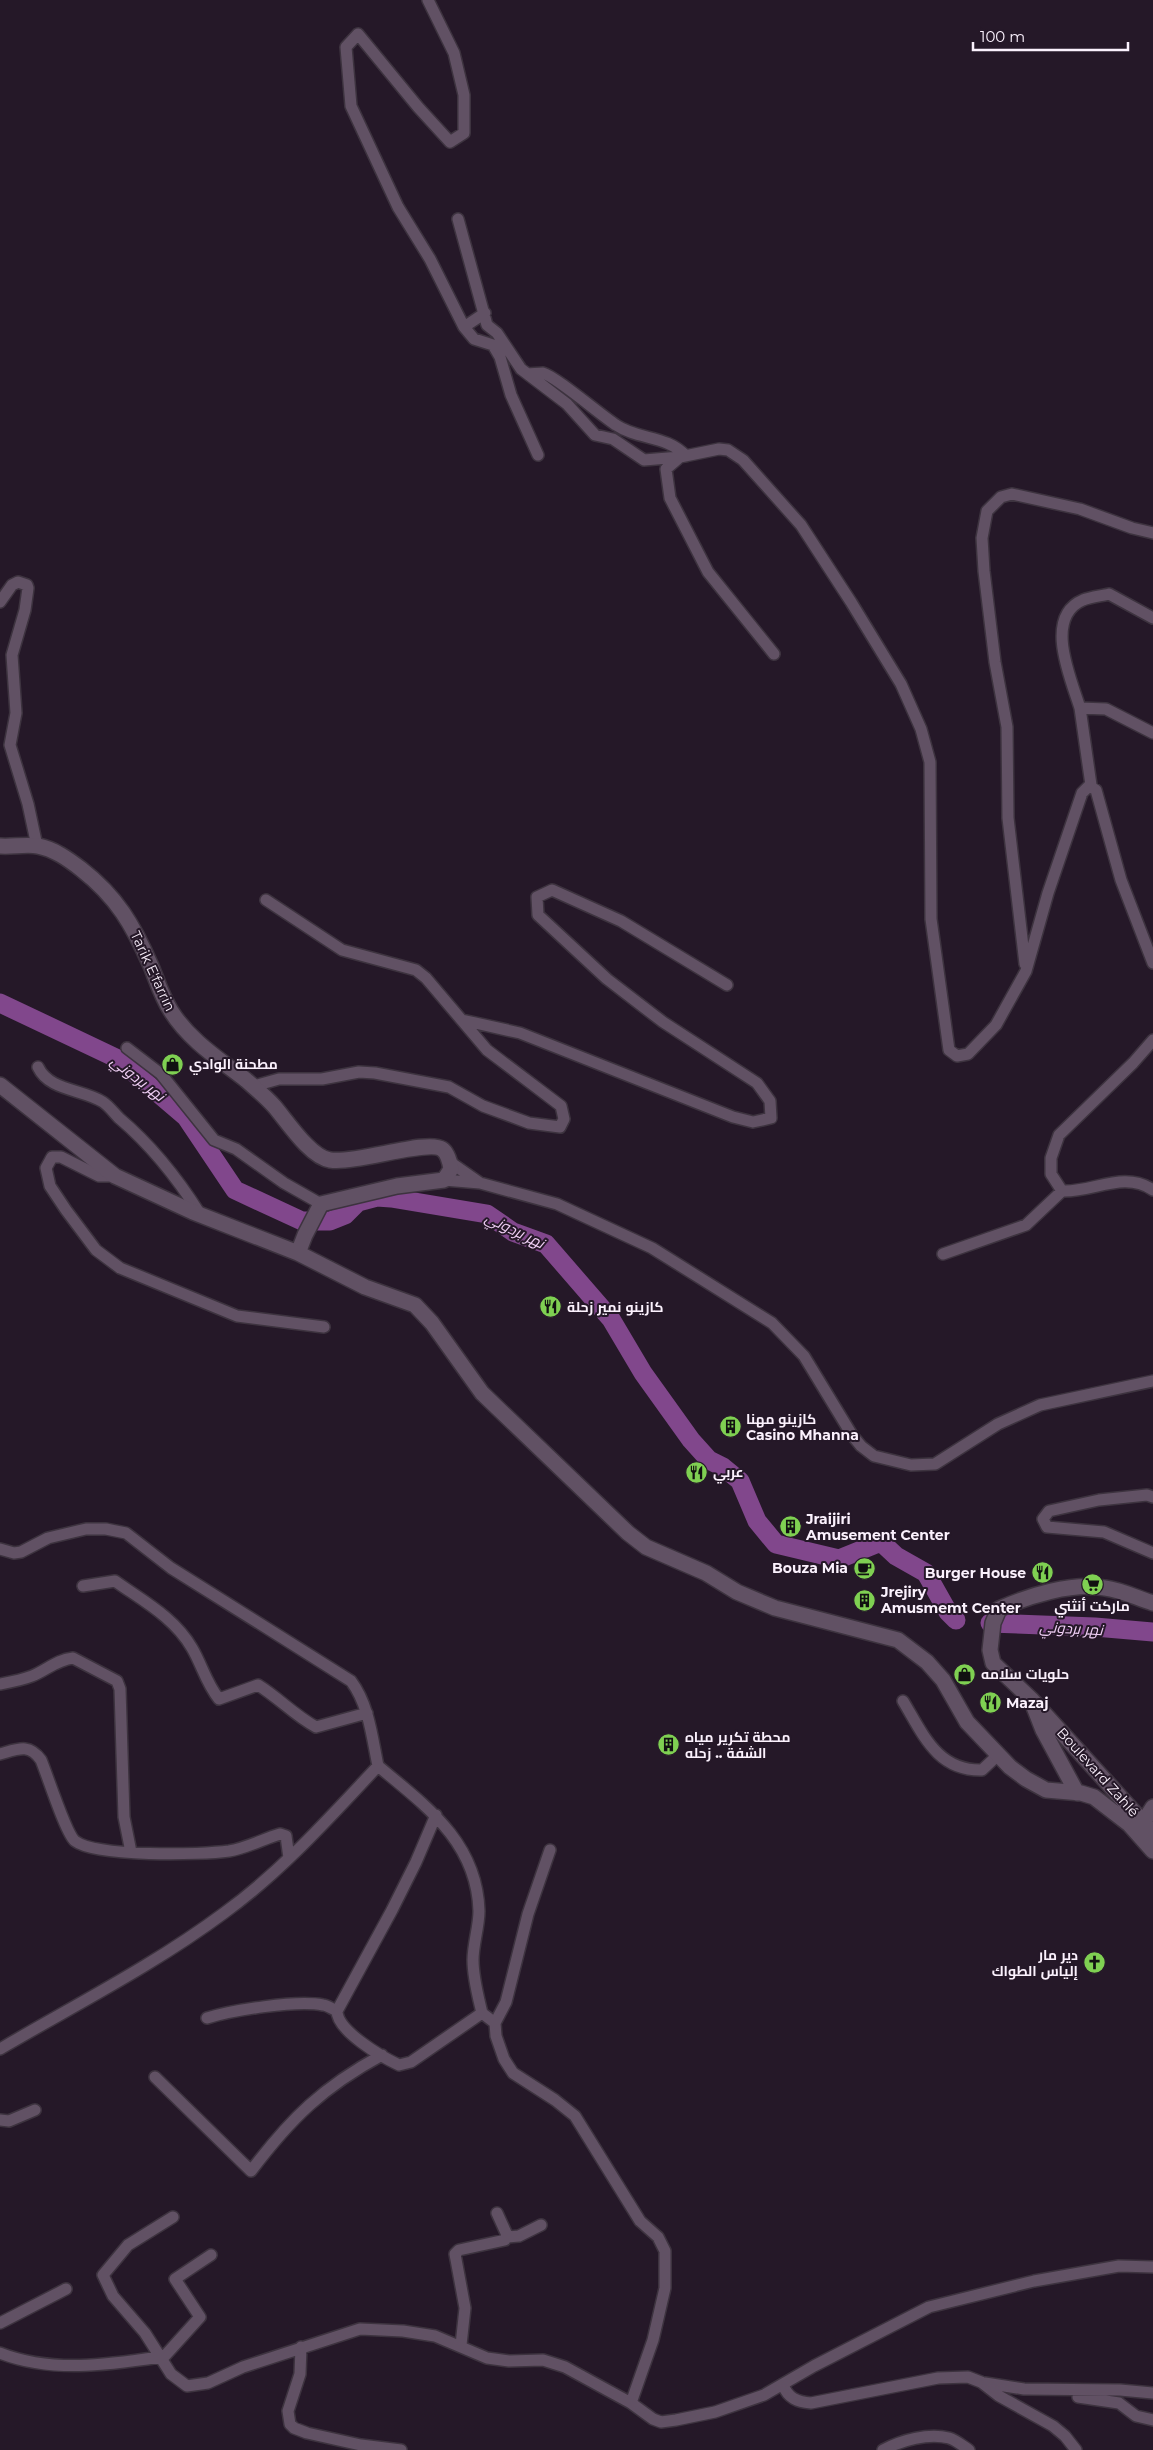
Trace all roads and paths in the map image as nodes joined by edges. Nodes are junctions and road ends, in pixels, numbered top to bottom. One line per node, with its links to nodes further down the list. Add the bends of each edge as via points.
1 (428, 0): 4 (street, via 454,53 464,95 464,133 450,142 358,34 346,48 351,106 398,206)
2 (458, 219): 3 (street)
3 (485, 313): 4 (street); 5 (street, via 487,325 497,333 521,369)
4 (464, 326): 6 (street, via 474,339 493,345 500,357 511,395)
5 (528, 374): 7 (street, via 544,373 617,427 662,440 679,448); 7 (street, via 567,404 595,435 613,439 644,460)
6 (538, 455)
7 (683, 456): 11 (street, via 666,469 670,498 708,572); 19 (street, via 728,450 743,460 765,484 801,525 887,660 913,710 930,762 931,919 949,1050 957,1056 968,1054 979,1044 996,1026)
8 (1153, 533): 19 (street, via 1080,509 1012,494 1000,497 987,511 984,521 984,571 1007,727 1008,818)
9 (0, 602): 16 (street, via 12,585 18,582 27,585 25,610 12,655 16,714 10,745)
10 (1153, 618): 12 (street, via 1109,594 1083,600 1071,608 1060,631 1066,665)
11 (774, 654)
12 (1080, 708): 13 (street, via 1106,709); 14 (street)
13 (1153, 733)
14 (1091, 785): 18 (street, via 1096,790 1121,880); 19 (street, via 1082,793)
15 (0, 846): 16 (street, Tarik E'farrin)
16 (37, 846): 26 (street, Tarik E'farrin, via 68,860 106,890 130,923 166,1003 178,1021 205,1050)
17 (266, 900): 21 (street, via 342,950 416,970)
18 (1153, 963)
19 (1026, 971)
20 (727, 985): 21 (street, via 621,921 552,890 536,898 538,914 607,979 663,1022 757,1083 770,1101 771,1118 754,1122 733,1117 520,1033)
21 (462, 1020): 26 (street, via 487,1050 561,1106 564,1119 560,1127 529,1123 483,1106 449,1087 375,1073 358,1072 322,1079 279,1079)
22 (1153, 1040): 32 (street, via 1059,1135 1051,1158 1051,1174)
23 (127, 1048): 33 (street, via 161,1074 214,1140 236,1149)
24 (38, 1067): 34 (street, via 41,1075 56,1084 102,1102 136,1131)
25 (0, 1085): 28 (street)
26 (254, 1086): 27 (street, Tarik E'farrin, via 321,1158 365,1159 425,1146 442,1149)
27 (450, 1162): 29 (street, via 450,1172); 30 (street)
28 (115, 1176): 34 (street); 37 (street, via 99,1176 61,1158 52,1157 46,1168 50,1186 96,1250 120,1268 237,1316)
29 (444, 1180): 30 (street); 33 (street, via 397,1186)
30 (480, 1182): 38 (street, via 557,1204 652,1248 772,1323 804,1356 852,1435 874,1456 911,1465 935,1464 998,1424 1034,1408)
31 (1153, 1190): 32 (street, via 1139,1183 1126,1182)
32 (1062, 1191): 36 (street, via 1026,1225)
33 (317, 1210): 35 (street)
34 (200, 1214): 35 (street)
35 (298, 1253): 49 (street, via 365,1287 415,1305 432,1323 482,1393 646,1547 775,1608 898,1640 927,1662 943,1680 967,1722)
36 (943, 1254)
37 (324, 1327)
38 (1153, 1381)
39 (1153, 1497): 41 (street, via 1099,1500 1049,1511 1043,1519 1047,1527 1104,1532)
40 (0, 1550): 47 (street, via 21,1552 48,1538 95,1527 126,1533 172,1568 351,1681 360,1692)
41 (1153, 1553)
42 (83, 1586): 47 (street, via 115,1581 162,1612 193,1649 209,1687 219,1699 258,1685 297,1717 316,1727)
43 (1153, 1603): 45 (street, Boulevard Zahlé, via 1103,1587 1027,1596 999,1609 993,1623 990,1650 993,1663)
44 (0, 1684): 57 (street, via 22,1680 50,1664 73,1658 117,1680 120,1689 124,1817)
45 (1032, 1700): 51 (street, via 1043,1730); 54 (street, Boulevard Zahlé)
46 (903, 1701): 49 (street, via 934,1751 949,1763 967,1770 982,1770)
47 (367, 1713): 50 (street)
48 (0, 1754): 57 (street, via 27,1748 37,1754 70,1836 75,1841)
49 (998, 1755): 51 (street, via 1026,1779 1046,1790)
50 (378, 1766): 53 (street); 58 (street)
51 (1077, 1793): 54 (street, via 1094,1797)
52 (1153, 1807): 54 (street)
53 (436, 1815): 59 (street, via 416,1862); 60 (street, via 465,1854 475,1883 479,1910 473,1959)
54 (1144, 1829): 56 (street)
55 (550, 1850): 62 (street, via 528,1914 506,2002)
56 (1153, 1851)
57 (131, 1852): 58 (street, via 230,1851 280,1834 286,1836)
58 (289, 1858): 63 (street, via 224,1914)
59 (337, 2011): 61 (street, via 324,2005 301,2004 228,2012); 64 (street, via 340,2025)
60 (482, 2013): 62 (street); 64 (street, via 411,2062 399,2065)
61 (207, 2018)
62 (495, 2022): 84 (street, via 496,2036 512,2073 575,2116 636,2215 658,2237 665,2251 665,2288 653,2340)
63 (0, 2049)
64 (382, 2055): 65 (street, via 348,2073 305,2107 251,2171)
65 (155, 2077)
66 (35, 2110): 67 (street, via 9,2121)
67 (0, 2120)
68 (497, 2213): 71 (street)
69 (173, 2217): 79 (street, via 128,2245 103,2276 113,2296)
70 (541, 2225): 71 (street, via 519,2236)
71 (507, 2237): 76 (street, via 456,2251 465,2308)
72 (211, 2255): 79 (street, via 175,2279 200,2317)
73 (1153, 2267): 81 (street, via 1120,2266 968,2295 929,2307 814,2366)
74 (66, 2289): 75 (street)
75 (0, 2323)
76 (461, 2345): 77 (street, via 435,2336 360,2329); 84 (street, via 487,2358 509,2362 544,2360 565,2367)
77 (301, 2347): 79 (street, via 208,2384 187,2386 171,2374); 86 (street, via 300,2374 288,2411 290,2424 307,2433)
78 (0, 2353): 79 (street, via 52,2366)
79 (161, 2358)
80 (981, 2382): 81 (street, via 968,2377 938,2378 811,2403 790,2397); 82 (street); 89 (street, via 999,2396 1053,2426)
81 (783, 2386): 84 (street, via 696,2417 661,2422)
82 (1060, 2391): 83 (street, via 1120,2390); 85 (street, via 1081,2398 1119,2403 1136,2416)
83 (1153, 2394)
84 (631, 2403)
85 (1153, 2420)
86 (401, 2450)
87 (883, 2450): 88 (street, via 903,2441 950,2438)
88 (969, 2450)
89 (1076, 2450)

